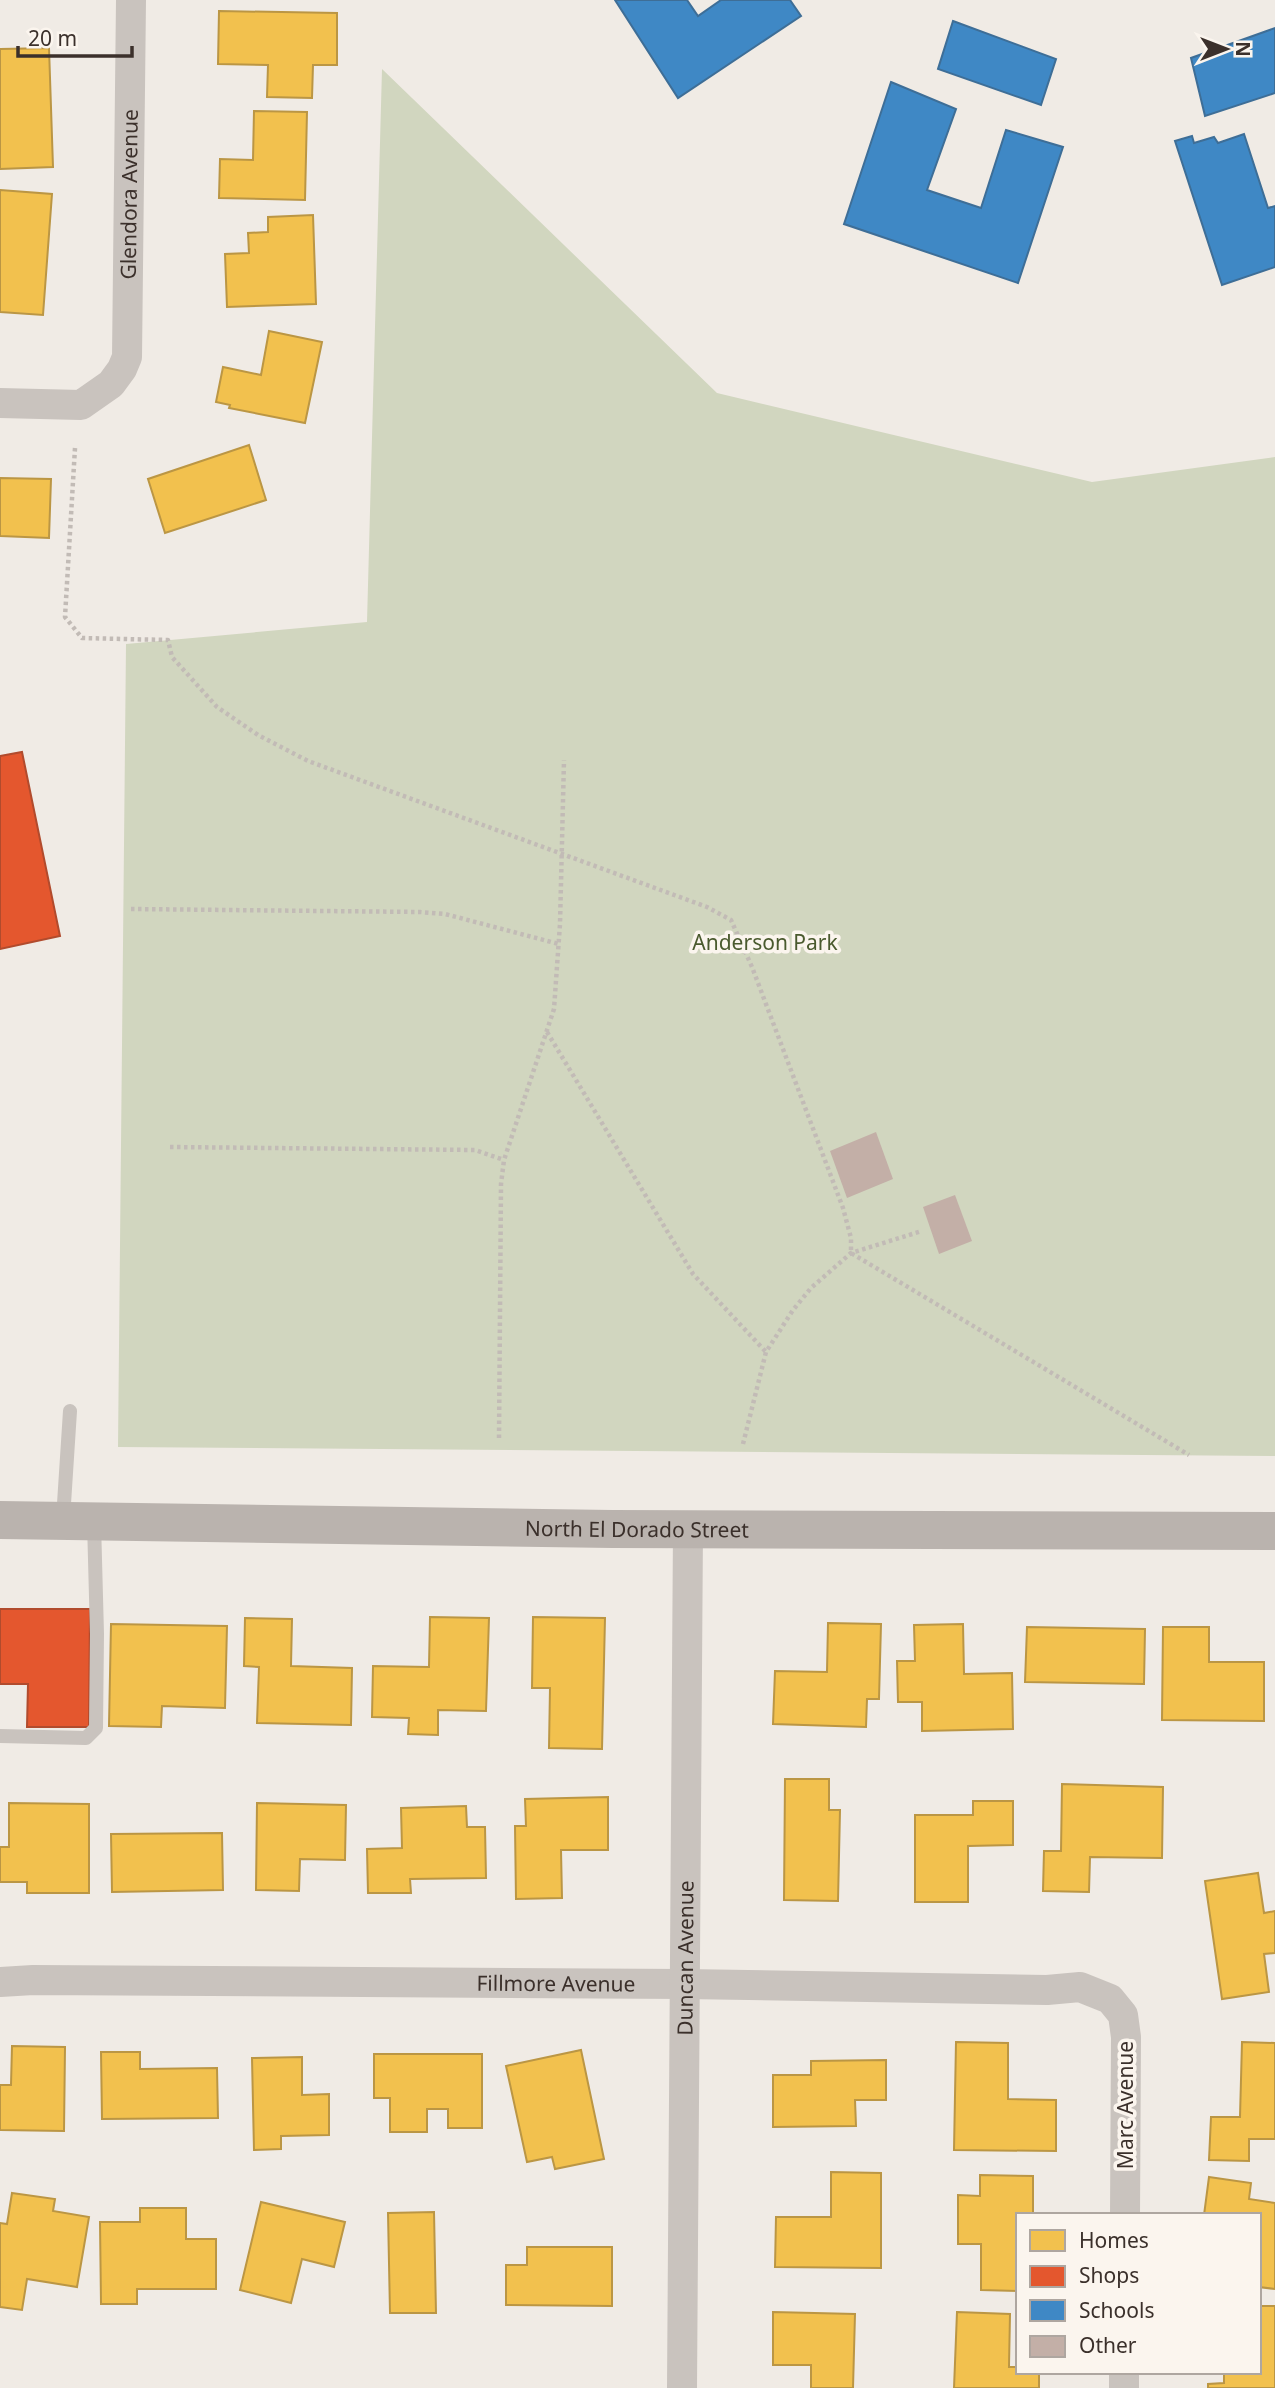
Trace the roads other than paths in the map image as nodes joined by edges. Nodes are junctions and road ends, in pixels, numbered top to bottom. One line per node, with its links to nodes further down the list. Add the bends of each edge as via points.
1 (131, 0): 2 (street, Glendora Avenue, via 127,357 111,384 81,405)
2 (0, 403)
3 (70, 1410): 5 (lane)
4 (0, 1520): 5 (main road, North El Dorado Street)
5 (78, 1521): 6 (main road, North El Dorado Street); 8 (lane, via 97,1634 96,1728 86,1738)
6 (688, 1528): 7 (main road, North El Dorado Street); 10 (street, Duncan Avenue)
7 (1275, 1531)
8 (0, 1736)
9 (0, 1982): 10 (street, Fillmore Avenue)
10 (685, 1984): 11 (street, Fillmore Avenue, via 1080,1987); 13 (street, Duncan Avenue)
11 (1110, 1999): 12 (street, Marc Avenue, via 1122,2015 1126,2037)
12 (1125, 2213)
13 (682, 2388)

